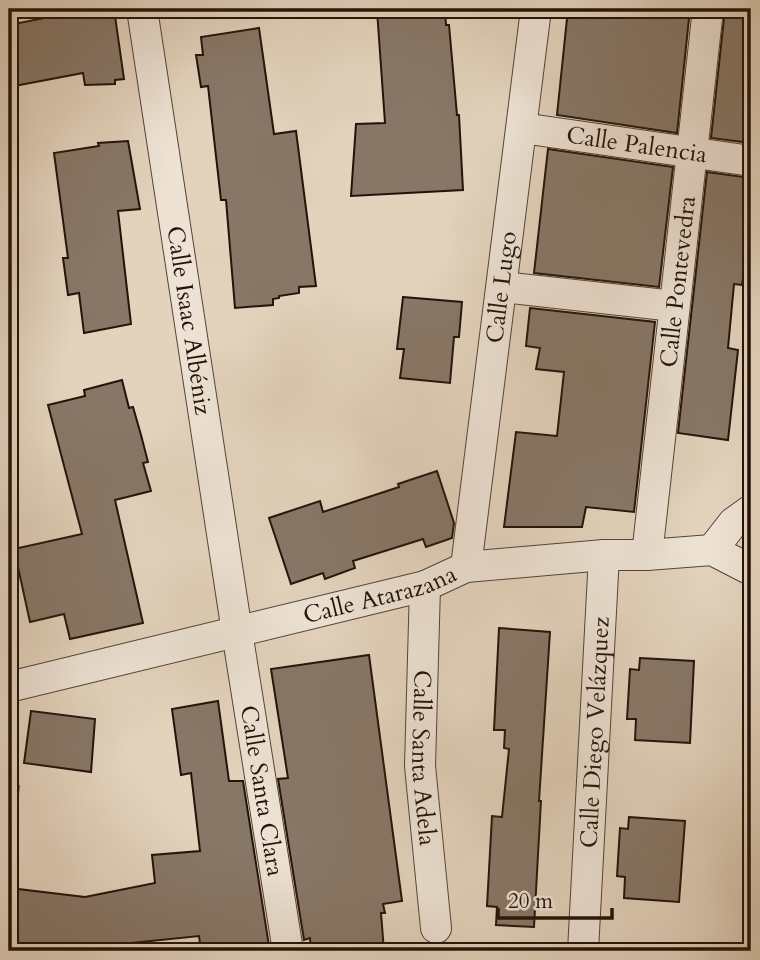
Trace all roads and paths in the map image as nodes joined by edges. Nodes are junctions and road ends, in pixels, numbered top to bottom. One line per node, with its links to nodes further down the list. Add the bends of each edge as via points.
1 (142, 9): 16 (street, Calle Isaac Albéniz)
2 (536, 9): 4 (street, Calle Lugo)
3 (708, 9): 5 (street, Calle Pontevedra)
4 (522, 128): 5 (street, Calle Palencia); 7 (street, Calle Lugo)
5 (691, 152): 6 (street, Calle Palencia); 8 (street, Calle Pontevedra)
6 (751, 161)
7 (502, 287): 8 (street); 13 (street, Calle Lugo)
8 (674, 306): 12 (street, Calle Pontevedra)
9 (751, 510): 10 (street, via 733,523)
10 (712, 550): 12 (street, Calle Atarazana); 14 (street)
11 (604, 555): 12 (street, Calle Atarazana); 13 (street, Calle Atarazana); 20 (street, Calle Diego Velázquez)
12 (647, 555)
13 (466, 567): 15 (street, Calle Atarazana)
14 (751, 570)
15 (425, 586): 16 (street, Calle Atarazana); 18 (street, Calle Santa Adela, via 420,766)
16 (237, 632): 17 (street, Calle Atarazana); 19 (street, Calle Santa Clara)
17 (9, 687)
18 (436, 928)
19 (288, 951)
20 (583, 951)

